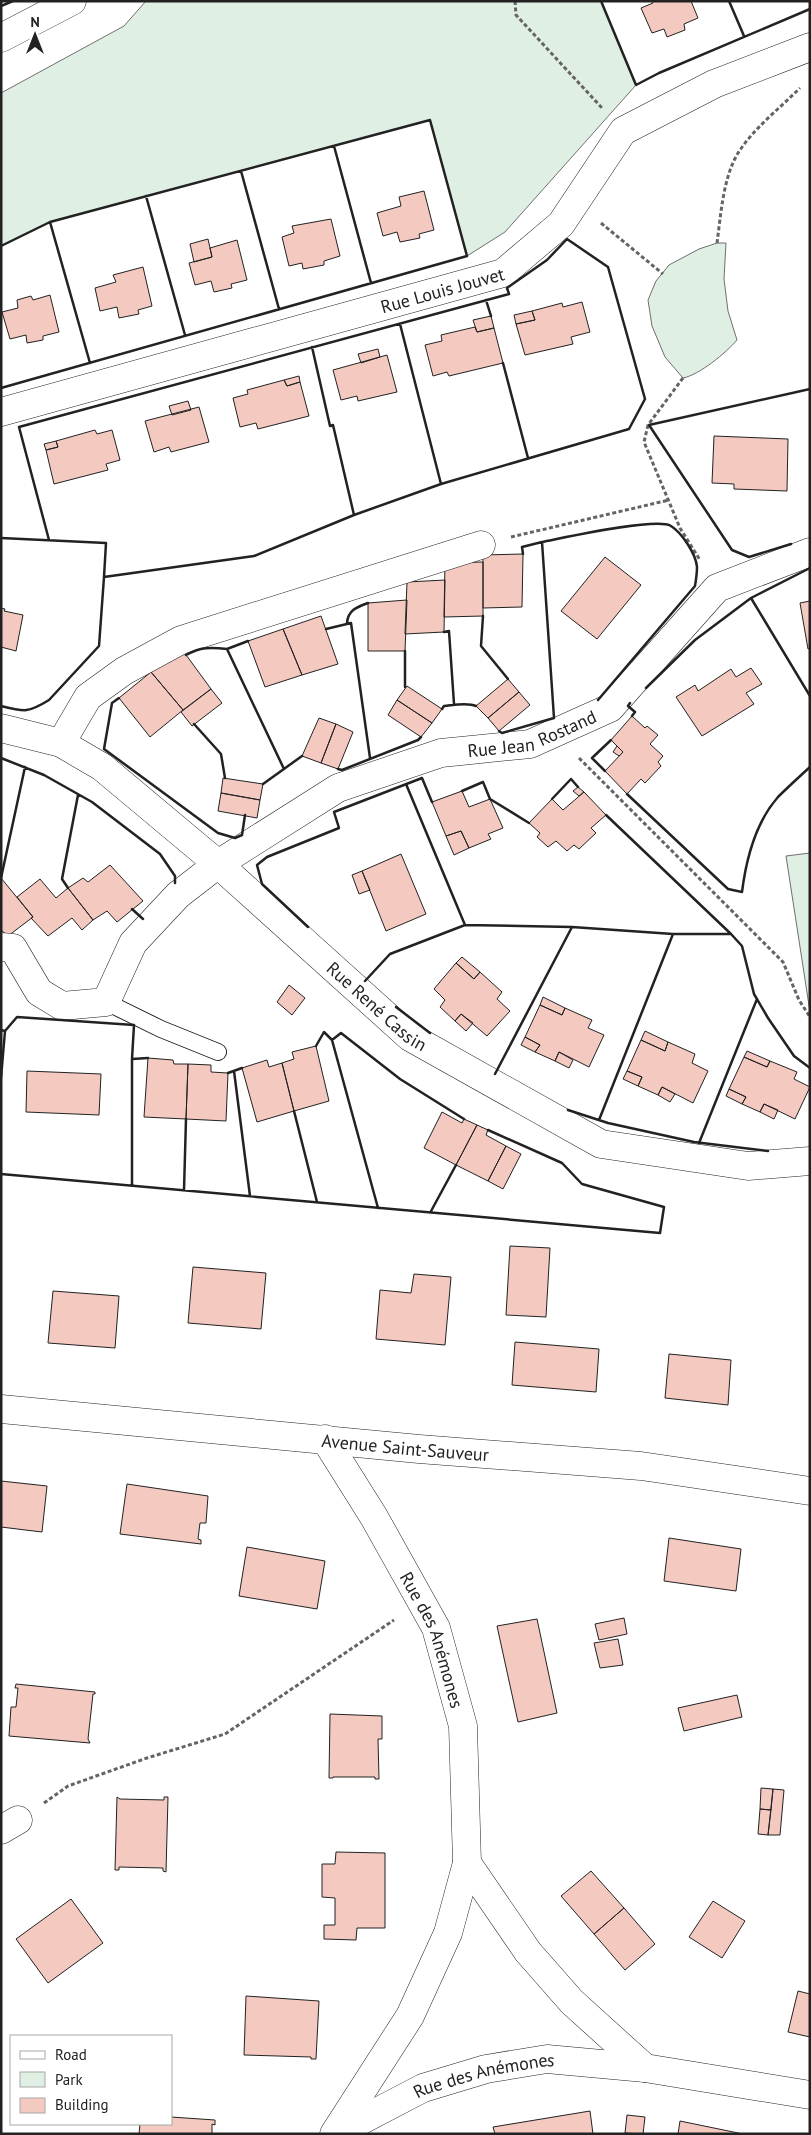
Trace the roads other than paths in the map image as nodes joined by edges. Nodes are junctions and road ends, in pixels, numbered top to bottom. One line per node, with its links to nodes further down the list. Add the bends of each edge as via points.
1 (72, 1): 2 (street)
2 (1, 38)
3 (810, 47): 4 (street, Rue Louis Jouvet, via 714,84 623,131 561,224 503,273)
4 (1, 412)
5 (480, 545): 8 (street, via 181,640 124,670 88,697)
6 (810, 552): 9 (street, Rue Jean Rostand, via 717,588 610,708 530,744 441,753 338,788)
7 (1, 728): 8 (street, Rue René Cassin)
8 (61, 742): 9 (street, Rue René Cassin, via 102,767)
9 (218, 864): 11 (street, Rue Jean Rostand, via 178,895 133,944); 13 (street, Rue René Cassin, via 410,1037 601,1144 748,1166)
10 (1, 948): 11 (street, via 13,948 39,992 62,1006)
11 (106, 1002): 12 (lane)
12 (218, 1052)
13 (810, 1161)
14 (1, 1409): 15 (street, Avenue Saint-Sauveur)
15 (325, 1439): 16 (street, Avenue Saint-Sauveur, via 641,1466); 17 (street, Rue des Anémones, via 374,1517 436,1628 463,1726)
16 (810, 1491)
17 (467, 1863): 18 (street, via 528,1952 572,2002); 20 (street, Rue des Anémones, via 448,1933 410,2016)
18 (646, 2068): 19 (street, Rue des Anémones); 20 (street, Rue des Anémones, via 548,2059 486,2069 423,2088)
19 (810, 2095)
20 (334, 2134)

